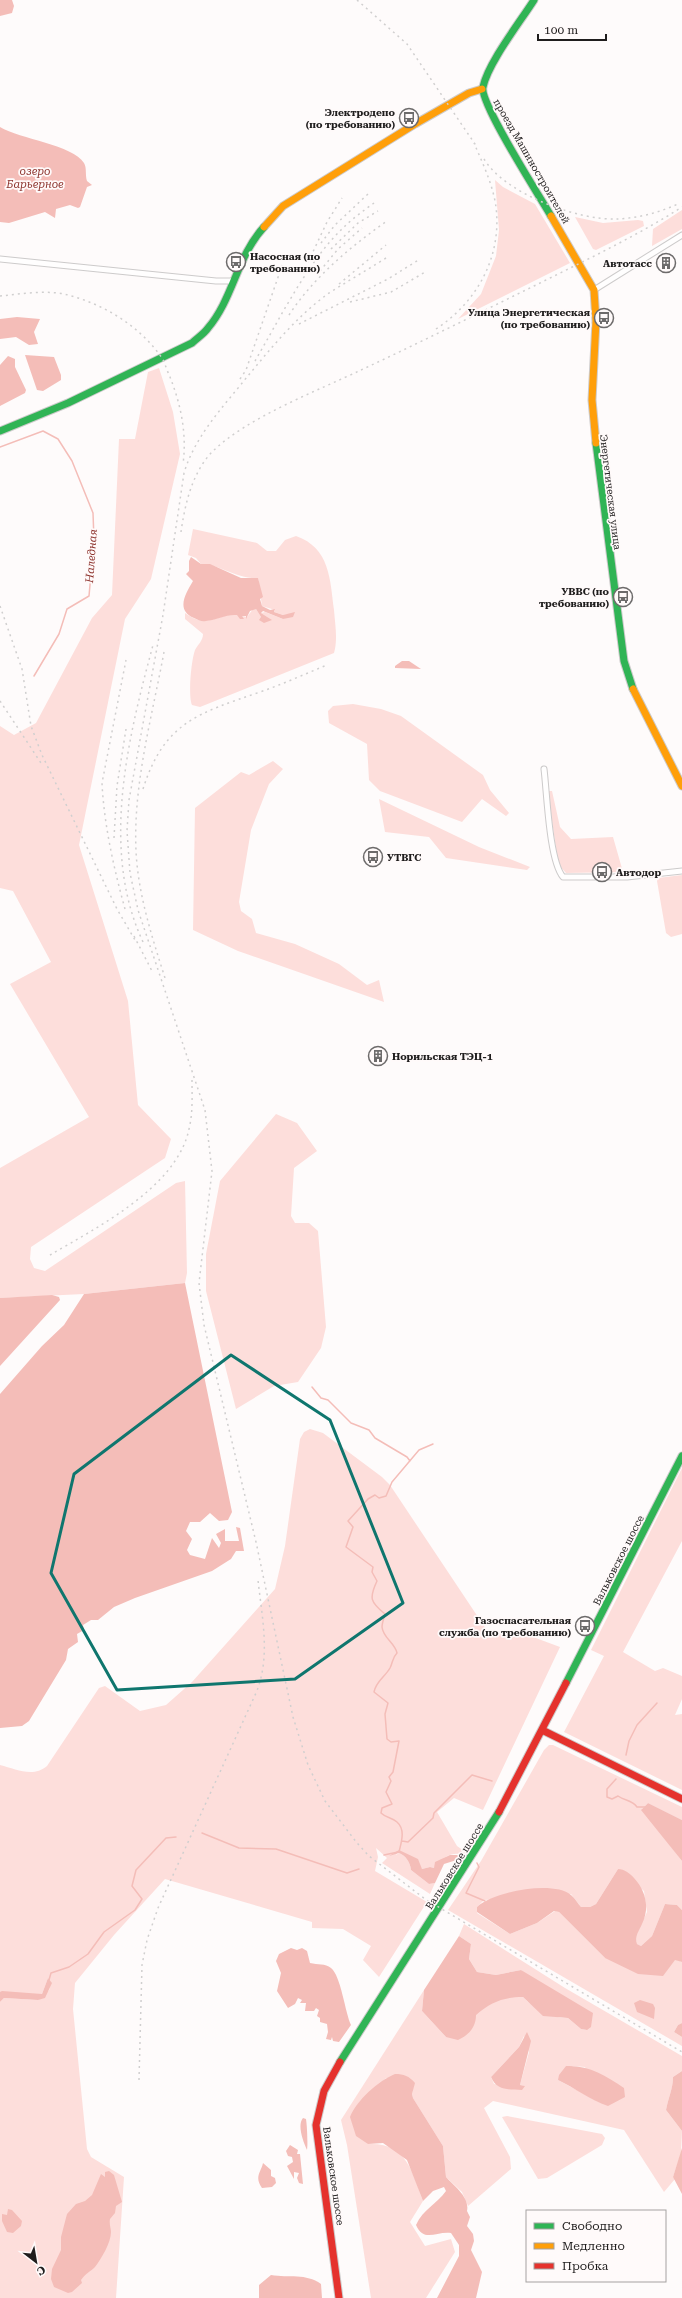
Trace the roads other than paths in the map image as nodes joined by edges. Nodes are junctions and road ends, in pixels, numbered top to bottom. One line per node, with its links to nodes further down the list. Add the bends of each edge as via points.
1 (534, 0): 2 (street, via 487,74)
2 (482, 89): 5 (street, via 469,93 415,124 283,206 260,231); 6 (street, проезд Машиностроителей, via 490,111)
3 (682, 235): 6 (street)
4 (0, 259): 5 (street, via 216,281)
5 (233, 280): 7 (street, via 212,323 192,343 68,403)
6 (594, 290): 9 (street, Энергетическая улица, via 596,304 591,387 592,416 624,661 635,696)
7 (0, 431)
8 (544, 769): 10 (street, via 553,849 558,871 563,877 639,876)
9 (682, 786)
10 (682, 871)
11 (682, 1456): 12 (street, Вальковское шоссе)
12 (542, 1730): 13 (street); 14 (street, Вальковское шоссе, via 476,1851 329,2079 322,2094 316,2125 336,2256)
13 (682, 1799)
14 (339, 2298)

